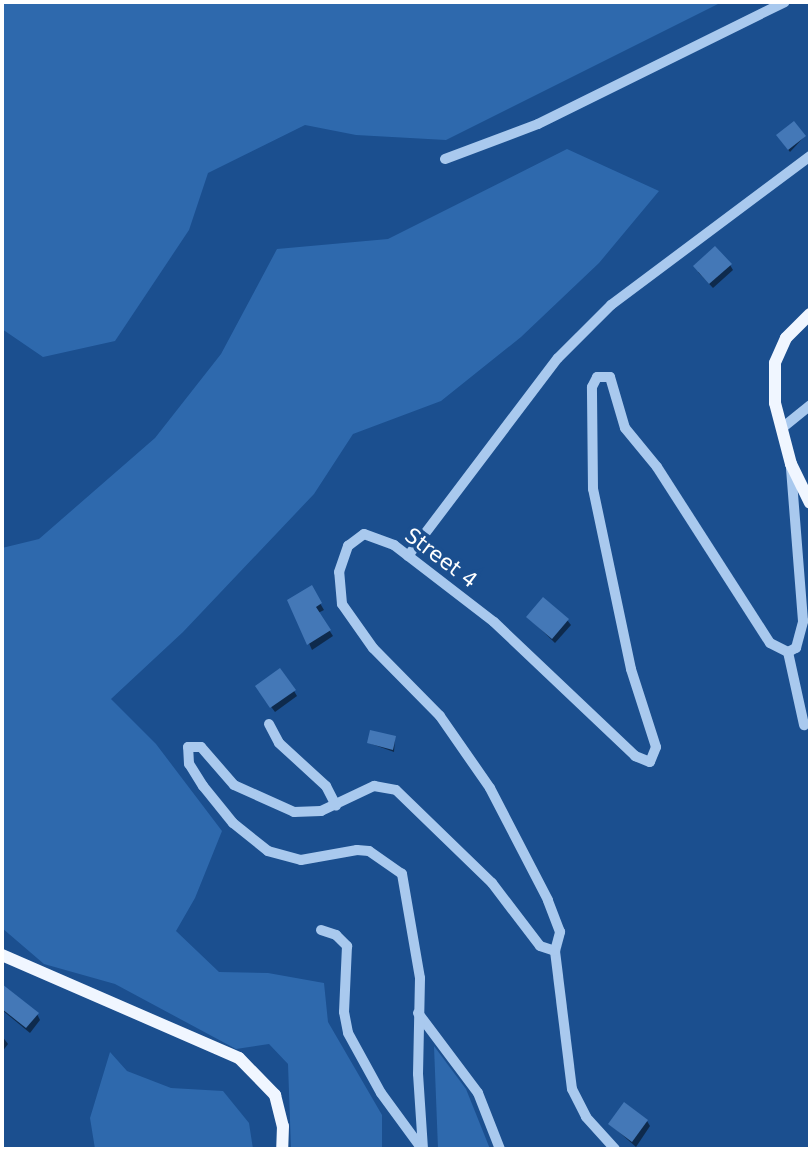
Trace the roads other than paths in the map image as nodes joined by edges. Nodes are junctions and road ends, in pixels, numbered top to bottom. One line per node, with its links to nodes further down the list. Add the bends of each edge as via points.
1 (785, 2): 3 (street, via 538,124)
2 (810, 156): 9 (street, via 601,315 558,358)
3 (445, 159)
4 (810, 314): 6 (main road, via 786,338 775,363 775,403)
5 (810, 405): 6 (street)
6 (782, 428): 7 (main road)
7 (791, 464): 8 (main road); 10 (street, via 803,621 796,648)
8 (810, 502)
9 (408, 556): 10 (street, Street 4, via 494,622 635,756 654,760 656,747 631,669 593,489 592,387 604,374 613,382 625,428 657,467 770,643); 15 (street, Street 4, via 374,536 355,537 339,572 342,604 373,648 440,716 490,788 548,900 560,932)
10 (788, 652): 12 (street)
11 (270, 724): 13 (street, via 279,743 326,786)
12 (804, 725)
13 (336, 806): 15 (street, via 374,786 407,797 492,883 540,946); 17 (street, via 307,813 261,800 234,785 201,747 188,747 189,764 203,786 233,823 268,852 301,860 357,850 394,864 408,887)
14 (321, 930): 19 (street, via 336,935 347,946 344,1012 348,1033 381,1093)
15 (555, 951): 21 (street, via 572,1089 586,1117)
16 (2, 955): 18 (main road, via 239,1058 275,1095 283,1126)
17 (418, 1013): 19 (street); 20 (street, via 478,1093)
18 (282, 1149)
19 (422, 1149)
20 (500, 1149)
21 (615, 1149)

